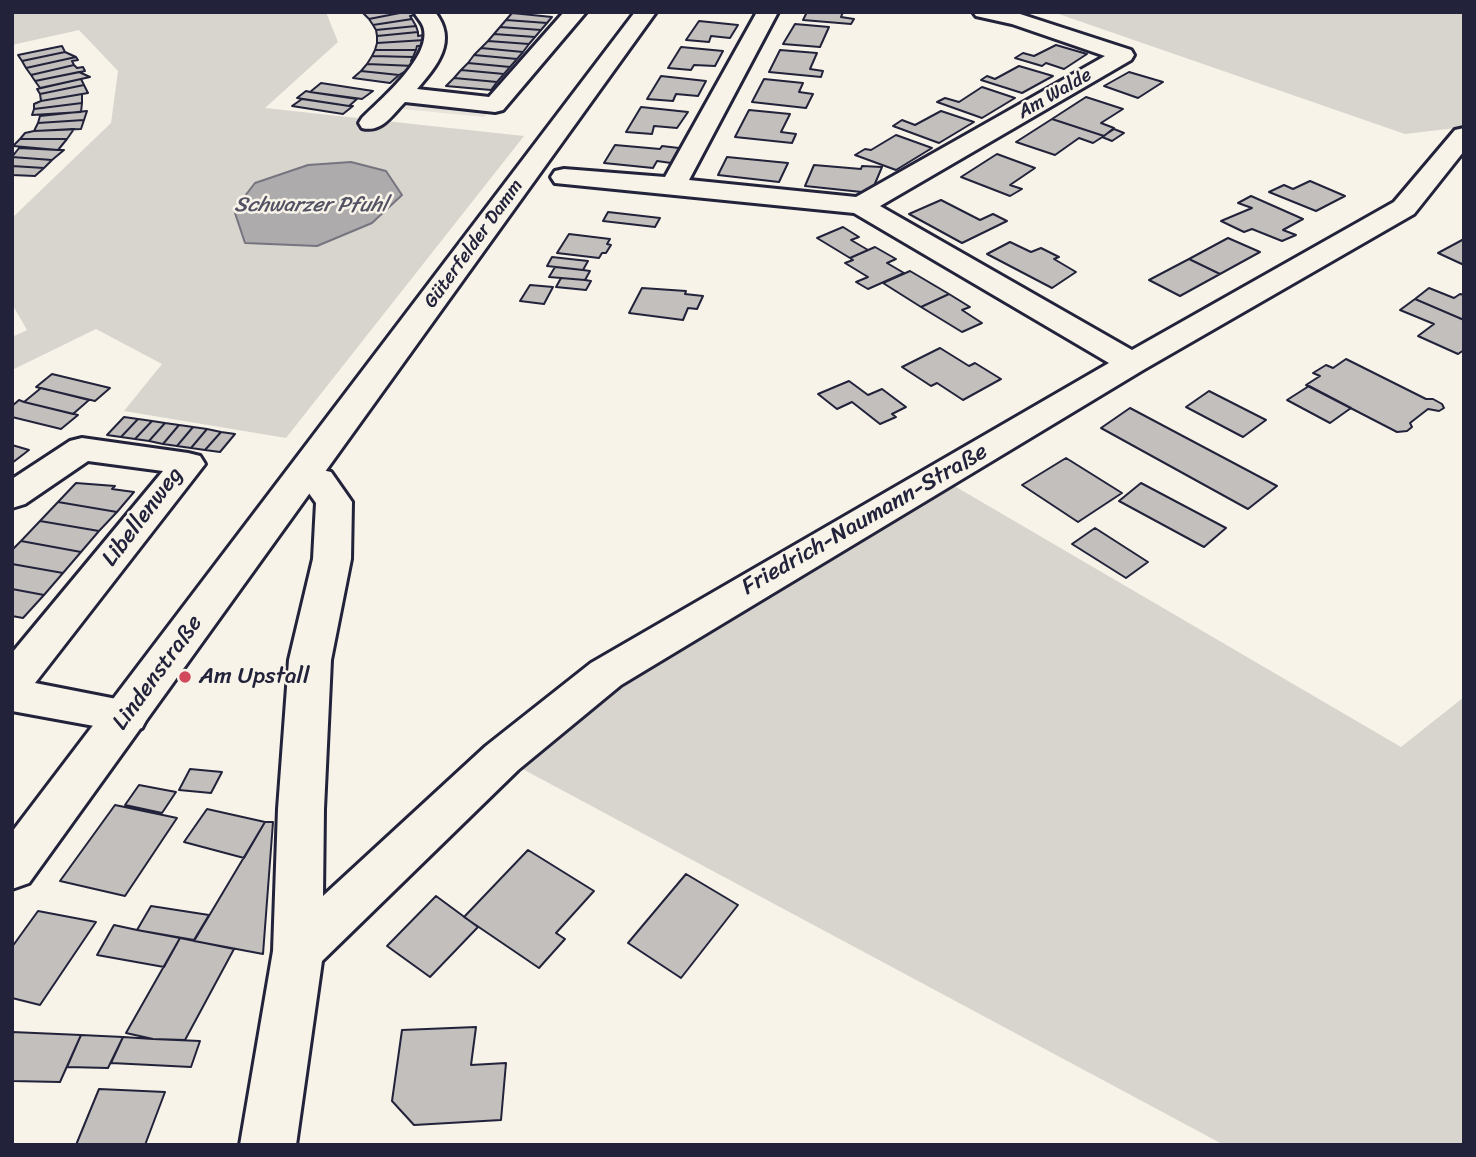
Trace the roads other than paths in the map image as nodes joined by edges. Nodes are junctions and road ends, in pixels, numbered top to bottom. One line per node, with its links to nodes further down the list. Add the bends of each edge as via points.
1 (425, 12): 6 (street, via 435,26 435,46)
2 (576, 12): 6 (street, via 495,105)
3 (646, 12): 13 (street, Güterfelder Damm)
4 (768, 12): 10 (street)
5 (983, 12): 11 (street, Am Walde, via 1123,55)
6 (398, 94): 7 (street)
7 (371, 123)
8 (1457, 156): 12 (street, Friedrich-Naumann-Straße, via 1404,208)
9 (564, 177): 10 (street)
10 (673, 186): 11 (street)
11 (861, 206): 12 (street)
12 (1132, 363): 19 (street, Friedrich-Naumann-Straße, via 606,674 502,758)
13 (304, 477): 17 (street, Lindenstraße); 19 (street, via 317,480 334,502 332,559 310,660)
14 (12, 496): 15 (street, Libellenweg, via 82,449 188,464)
15 (12, 682)
16 (12, 695): 17 (street)
17 (127, 716): 18 (street, Lindenstraße)
18 (12, 869)
19 (298, 951): 20 (street)
20 (268, 1145)

